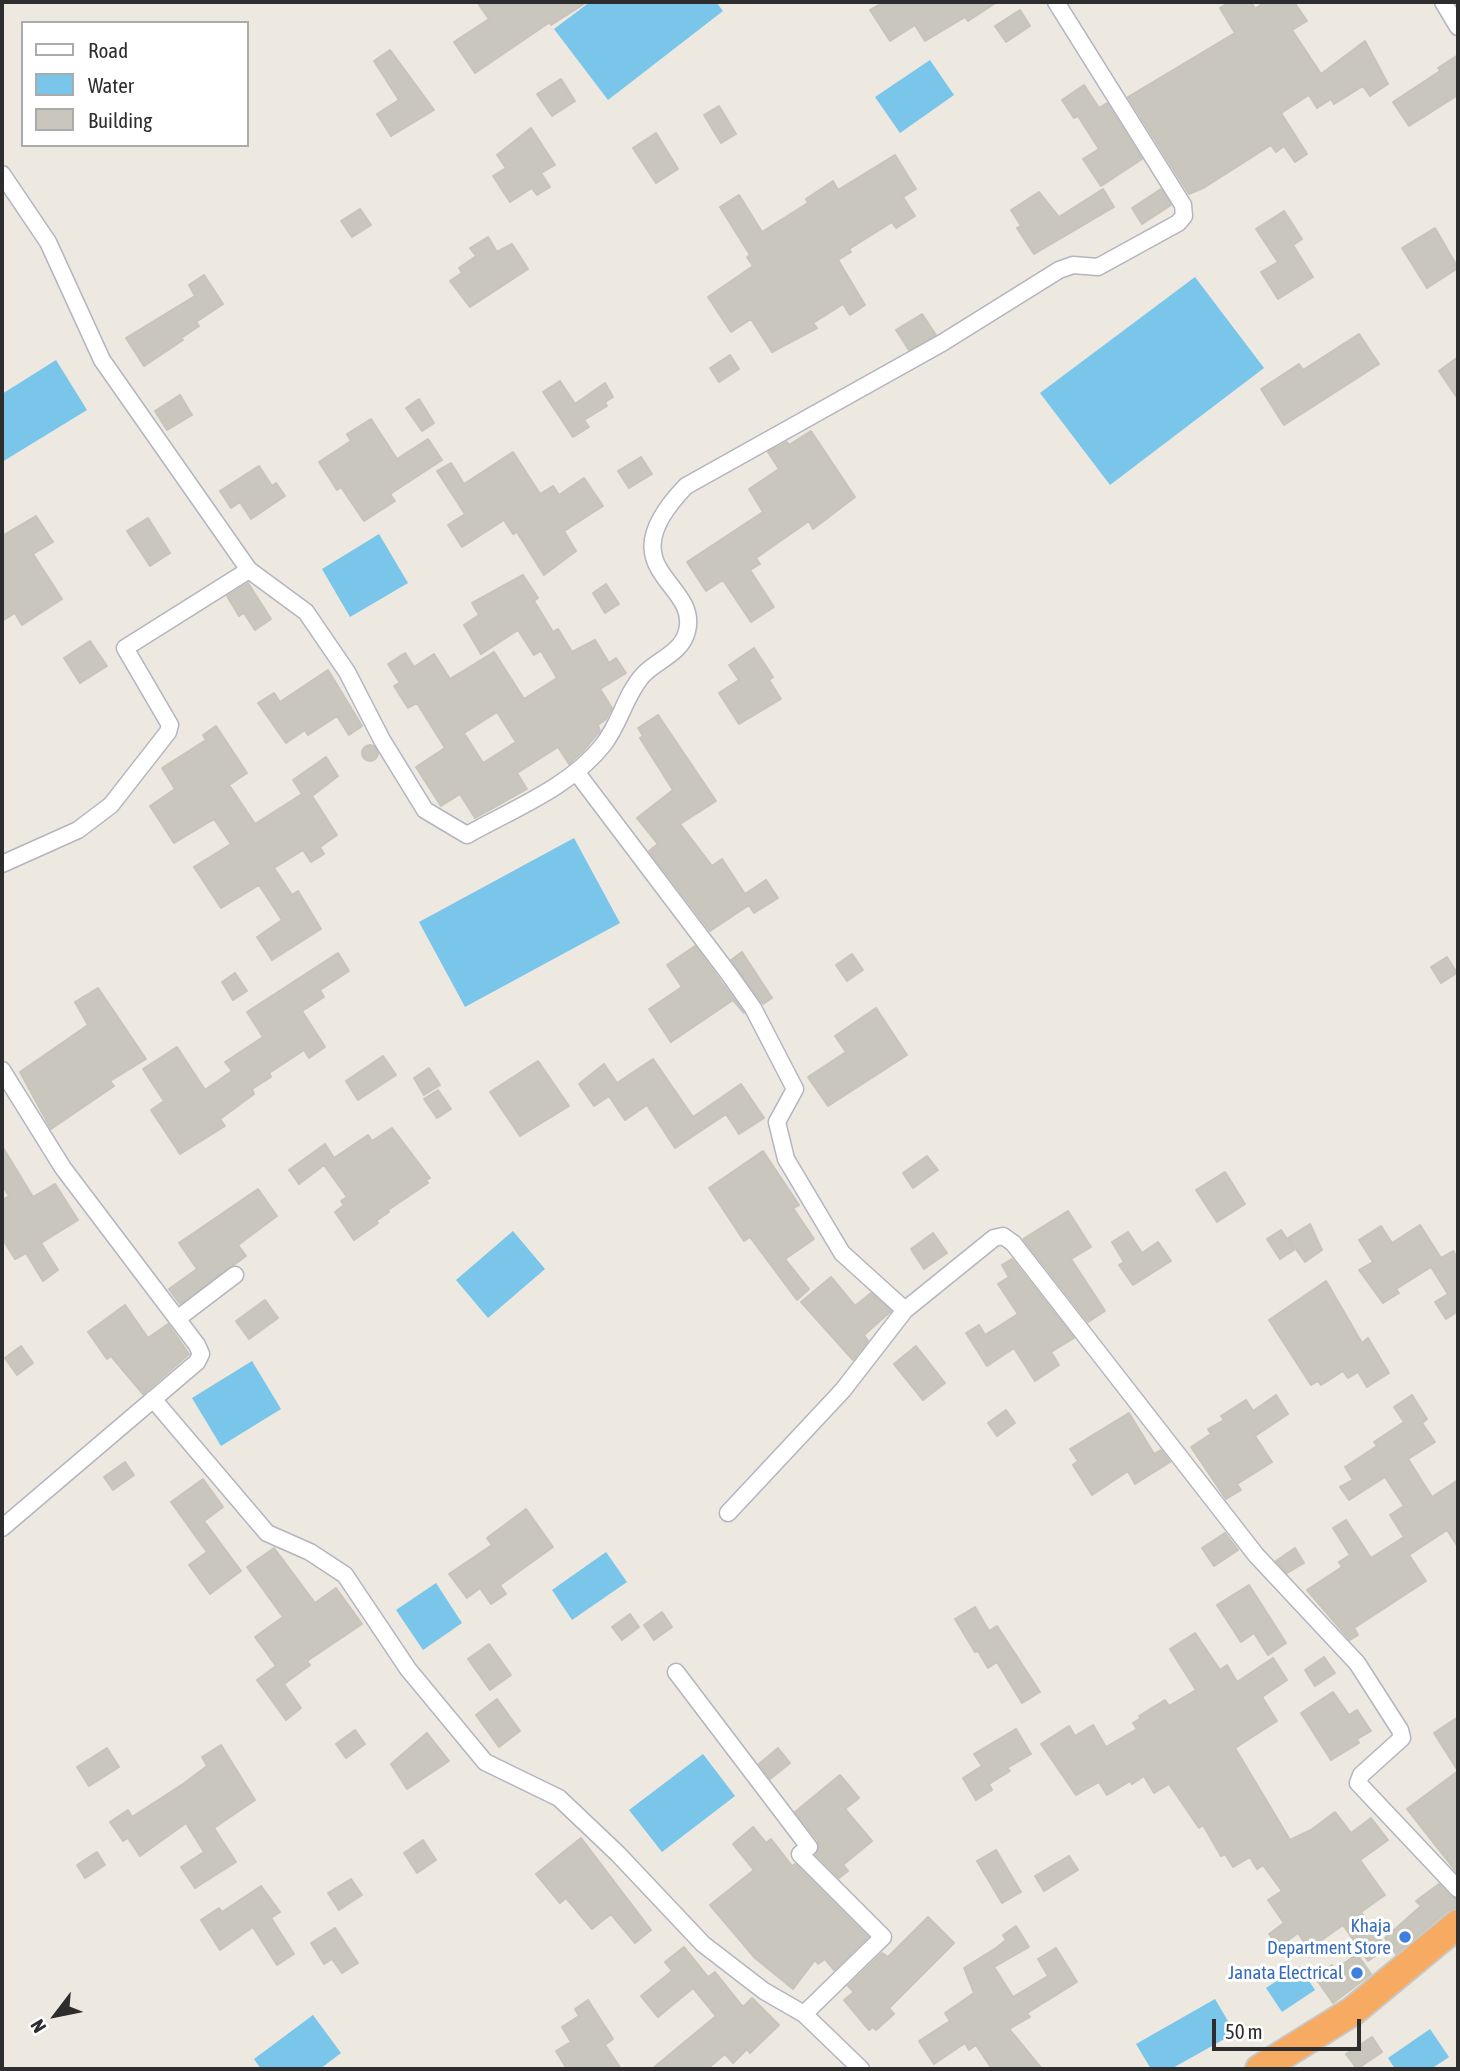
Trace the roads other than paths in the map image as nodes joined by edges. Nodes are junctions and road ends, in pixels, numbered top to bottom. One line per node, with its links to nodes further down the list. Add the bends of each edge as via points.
1 (1056, 2): 6 (street, via 1183,205 1184,216 1098,267 1073,265 1059,270 942,343 685,486 669,503 652,542 653,561 685,608 688,631 674,652 638,682 605,743)
2 (1443, 2): 3 (street)
3 (1458, 27)
4 (2, 174): 5 (street, via 48,242 102,360)
5 (249, 570): 6 (street, via 306,612 347,672 425,810 467,835); 7 (street, via 125,648 170,725 111,805 78,830)
6 (577, 773): 10 (street, via 753,1008 795,1088 777,1122 786,1159 842,1252)
7 (2, 864)
8 (2, 1070): 11 (street, via 63,1168)
9 (234, 1275): 11 (street)
10 (905, 1310): 13 (street, via 843,1390); 16 (street, via 993,1238 1003,1236 1013,1243 1256,1555 1357,1663 1402,1738 1358,1783)
11 (177, 1319): 12 (street, via 201,1354)
12 (153, 1399): 14 (street); 19 (street, via 267,1533 310,1552 345,1575 408,1669 485,1762 559,1798 703,1944 764,1991)
13 (728, 1513)
14 (2, 1528)
15 (676, 1672): 19 (street, via 808,1847 800,1854 883,1937)
16 (1458, 1889)
17 (1458, 1924): 21 (highway, via 1353,2011)
18 (1458, 1947): 22 (highway, via 1347,2036)
19 (804, 2014): 20 (street)
20 (862, 2069)
21 (1260, 2069)
22 (1294, 2069)

